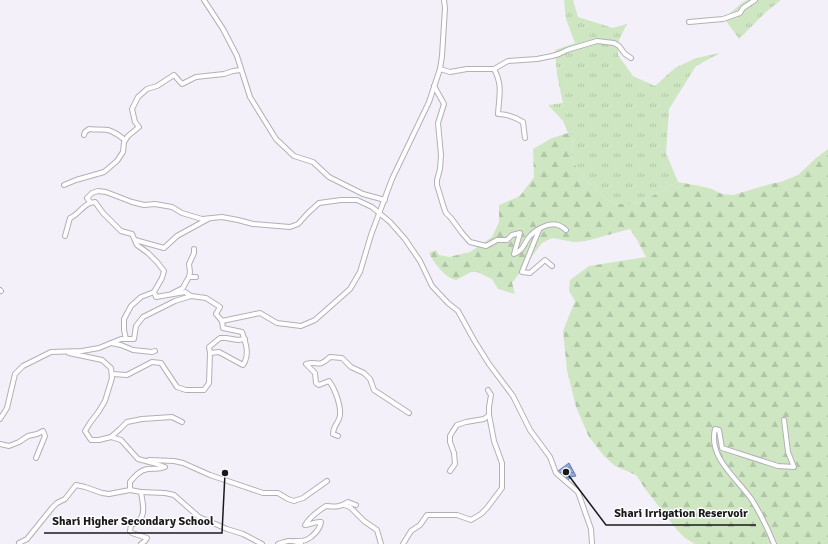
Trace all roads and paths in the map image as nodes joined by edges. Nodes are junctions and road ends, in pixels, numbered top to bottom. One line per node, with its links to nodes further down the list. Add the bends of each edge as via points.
1 (204, 0): 8 (street, via 227,36)
2 (444, 0): 6 (street, via 446,8)
3 (755, 0): 4 (street, via 740,13 723,19)
4 (689, 22)
5 (631, 58): 7 (street, via 614,43 597,41 552,56 508,61)
6 (440, 69): 7 (street, via 450,72); 9 (street)
7 (494, 69): 11 (street, via 501,91 498,114 515,117 523,122)
8 (241, 70): 12 (street, via 196,76 182,84 174,75 147,89 138,97 132,109 139,127); 14 (street, via 250,97 276,139 294,156 313,162 329,178 363,194)
9 (434, 86): 14 (street); 18 (street, via 444,104 438,123 441,155 437,180 446,213 470,242 479,245 486,246 520,234 514,254)
10 (84, 135): 12 (street, via 89,129 107,129)
11 (525, 138)
12 (125, 140): 13 (street, via 123,152 104,172)
13 (64, 185)
14 (385, 200): 16 (street)
15 (90, 202): 17 (street, via 88,198 92,193 106,192 132,202 172,207 202,219); 20 (street, via 70,218); 21 (street, via 95,202 121,231 132,234)
16 (380, 213): 17 (street, via 357,200 341,200 319,203 298,224 290,227 253,224 222,217); 29 (street, via 360,272 350,289 315,320 300,326 277,323 260,313); 62 (street, via 414,250 432,286 458,311 492,369 513,396 530,430 550,457 556,473 578,492 591,529)
17 (209, 218): 21 (street, via 177,236 164,248)
18 (540, 229): 19 (street, via 550,224); 23 (street, via 522,272 530,273 545,260)
19 (566, 230)
20 (65, 236)
21 (135, 240): 26 (street, via 136,245 164,271)
22 (194, 249): 24 (street, via 189,264)
23 (552, 266)
24 (189, 277): 25 (street); 27 (street, via 183,288)
25 (196, 277)
26 (154, 292): 27 (street, via 156,297); 30 (street, via 141,296 131,306 124,319)
27 (168, 296): 28 (street, via 185,292)
28 (191, 296): 29 (street, via 206,298 220,307 216,314); 30 (street, via 143,317 136,326 134,339)
29 (222, 321): 31 (street, via 223,328 242,332)
30 (126, 339): 32 (street, via 121,338)
31 (245, 339): 35 (street, via 220,338 209,348); 35 (street, via 247,352 244,365 220,352)
32 (111, 343): 33 (street, via 133,350); 34 (street, via 98,348)
33 (155, 351)
34 (63, 352): 36 (street, via 102,360 111,368); 40 (street, via 51,352 24,366 15,374 7,408)
35 (210, 353): 36 (street, via 209,383 204,390 177,387 161,363 152,362 127,375)
36 (112, 374): 44 (street, via 105,401 85,431 91,440)
37 (488, 390): 39 (street, via 491,395)
38 (409, 412): 43 (street, via 374,390 370,379 364,373 351,367 342,358 330,357 323,363 306,364 315,373 316,383 319,385 329,381 333,387 340,413 333,434)
39 (489, 415): 48 (street, via 484,419 457,425 450,436 455,464); 61 (street, via 494,442 502,463 502,488 481,514 471,520 457,515 427,515 420,525 411,531)
40 (0, 419)
41 (784, 420): 63 (street, via 788,452 794,467 778,466 722,448 719,430 715,429 713,435 720,461 746,491)
42 (182, 422): 44 (street, via 172,417 127,422)
43 (338, 436)
44 (111, 437): 47 (street, via 121,440 138,459)
45 (0, 444): 46 (street, via 9,446 43,431 45,436)
46 (36, 458)
47 (145, 461): 49 (street, via 183,463 210,475 294,500 303,498); 50 (street, via 165,467 147,469 136,474 130,482)
48 (450, 471)
49 (327, 481)
50 (130, 490): 51 (street); 55 (street, via 109,494 76,485 65,499 52,508 27,539)
51 (141, 492): 56 (street, via 142,516 130,528 132,533 147,538); 57 (street, via 174,495 199,517)
52 (344, 505): 53 (street, via 348,502); 54 (street, via 326,506 318,511 304,526 316,521 321,522 317,532 306,540); 60 (street, via 350,507 377,530)
53 (356, 505)
54 (295, 541): 58 (street); 59 (street)
55 (20, 543)
56 (141, 544)
57 (262, 544)
58 (278, 544)
59 (301, 544)
60 (381, 544)
61 (403, 544)
62 (592, 544)
63 (774, 544)

